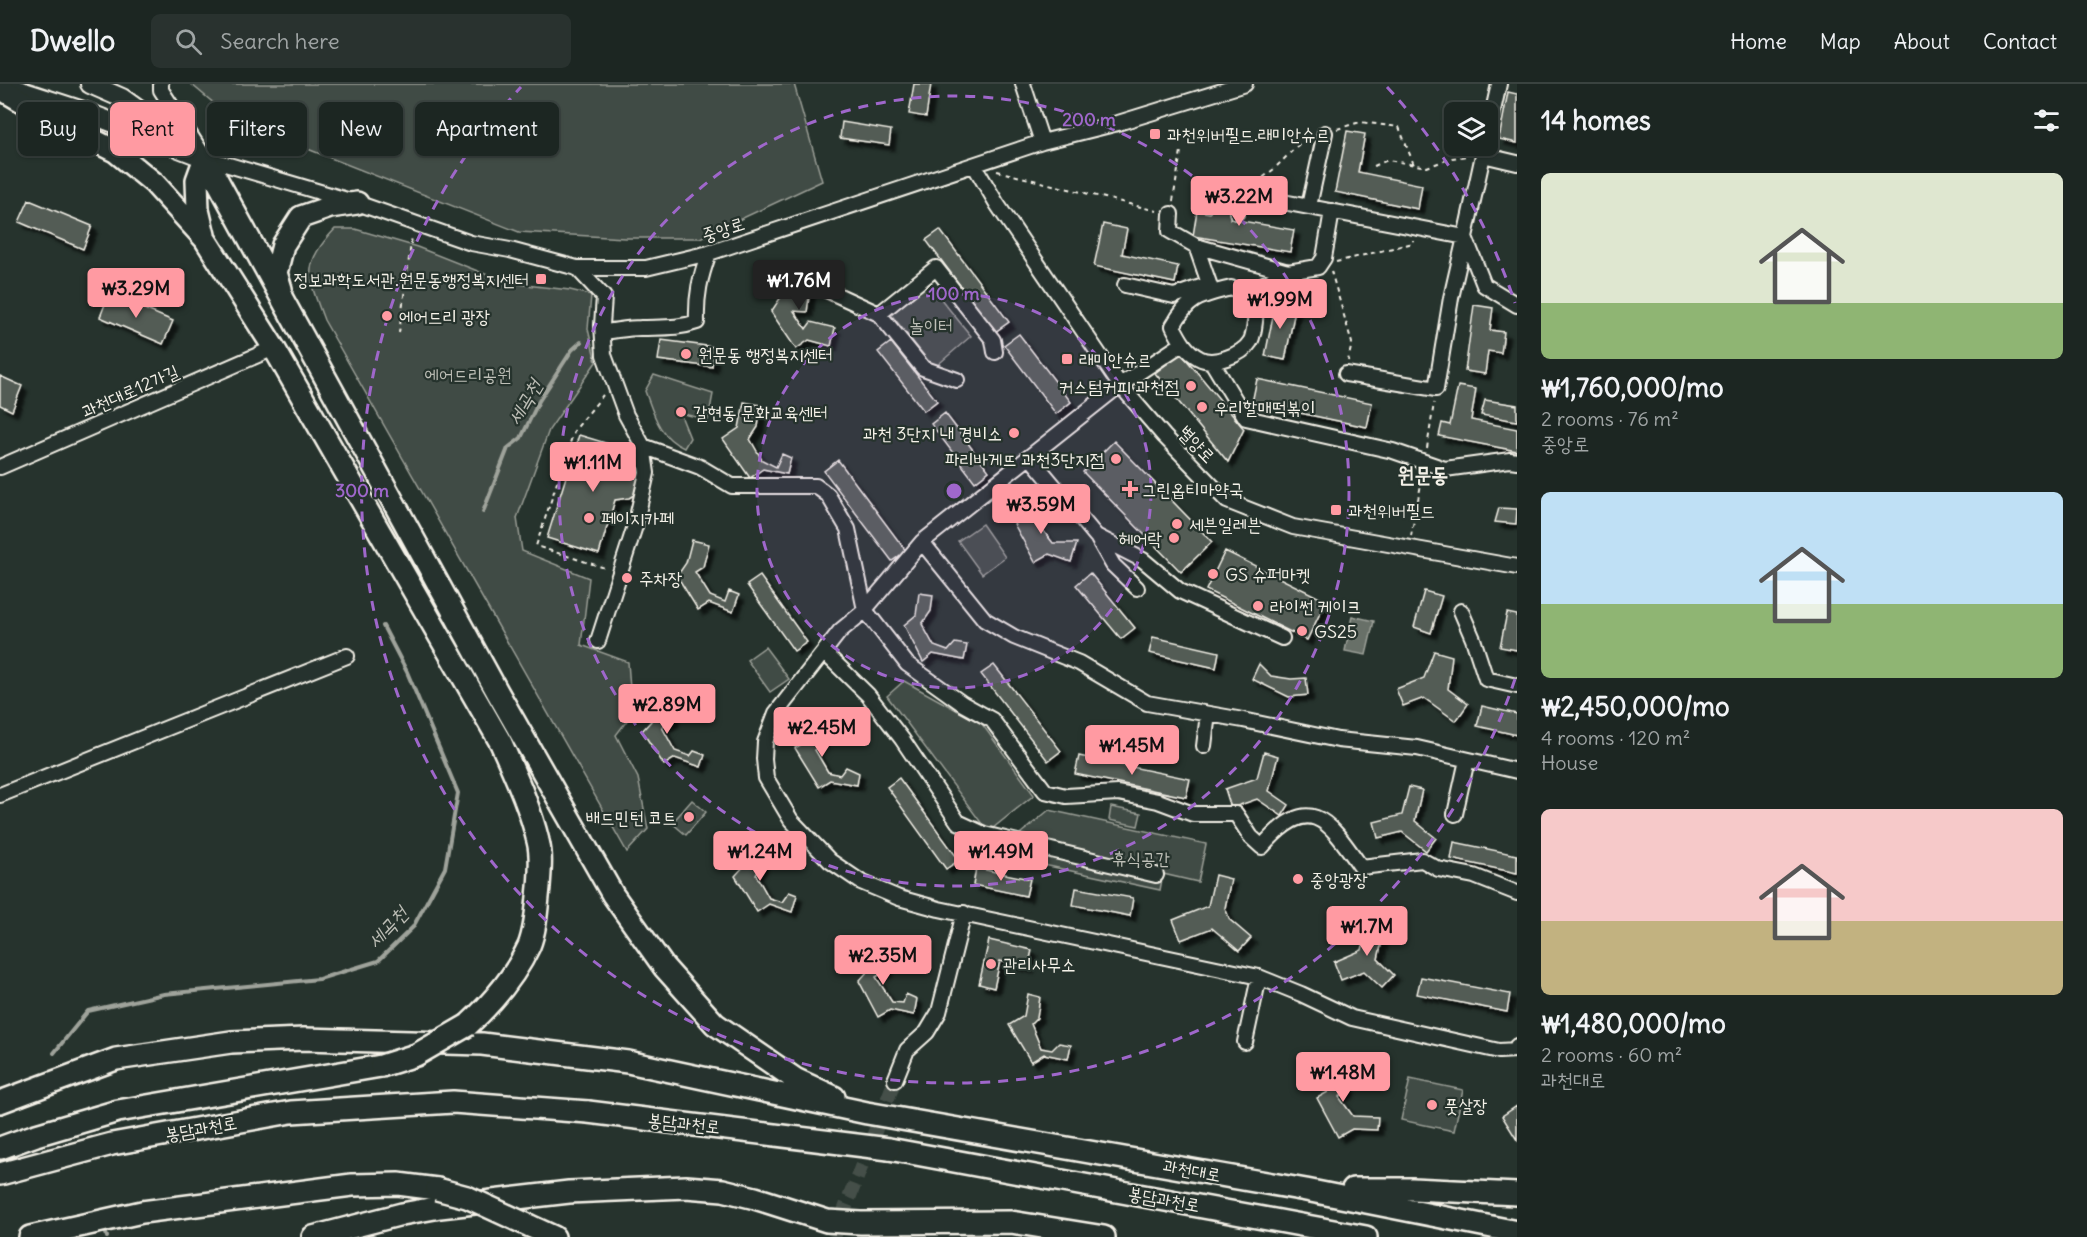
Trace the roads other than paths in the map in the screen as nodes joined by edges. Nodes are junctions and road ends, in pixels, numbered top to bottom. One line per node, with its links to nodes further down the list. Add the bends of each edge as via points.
1 (161, 84): 15 (street, via 161,90)
2 (1023, 84): 12 (street)
3 (1245, 84): 12 (street, 중앙로)
4 (1499, 84): 8 (street)
5 (0, 86): 7 (main road); 24 (highway, via 59,123 115,151 154,183)
6 (95, 86): 9 (main road, via 104,97); 15 (main road, via 122,98)
7 (53, 102)
8 (1495, 102)
9 (98, 106)
10 (98, 117): 15 (main road)
11 (1325, 133): 19 (street)
12 (1042, 142): 17 (street, 중앙로)
13 (1483, 156): 23 (street)
14 (1498, 156): 16 (street)
15 (205, 158): 18 (street, 중앙로); 24 (highway, via 197,180 198,210); 33 (highway)
16 (1517, 163)
17 (974, 165): 26 (street, 중앙로); 43 (street, 별양로)
18 (357, 203): 27 (street, 중앙로, via 471,243); 33 (highway, via 301,217 283,245 276,273)
19 (1309, 206): 20 (street); 21 (street, via 1242,194)
20 (1332, 211): 23 (street); 28 (street, via 1324,258 1318,267)
21 (1237, 212)
22 (1171, 214): 25 (street, via 1170,231)
23 (1465, 237): 34 (street, via 1484,285); 41 (street, via 1436,389)
24 (205, 239): 38 (highway)
25 (1196, 246): 28 (street); 31 (street)
26 (709, 253): 27 (street, 중앙로, via 646,268); 36 (street, via 699,280 697,322 684,327)
27 (577, 268): 36 (street, via 604,297)
28 (1288, 272): 32 (street)
29 (1125, 285): 31 (street, via 1174,296)
30 (822, 288): 35 (street)
31 (1211, 288): 32 (street, via 1231,288); 37 (street, via 1195,299 1173,326)
32 (1245, 294): 40 (street, via 1255,314 1251,342 1239,352)
33 (283, 299): 73 (highway, via 613,895 664,967 715,1024 795,1079)
34 (1517, 305)
35 (879, 314): 39 (street, via 936,268 993,340); 42 (street, via 923,368)
36 (603, 332): 44 (street, via 604,356 613,383)
37 (1182, 344): 40 (street, via 1200,359); 43 (street)
38 (274, 348): 47 (street, 과천대로12가길); 74 (highway, bridge, via 501,743 528,805 539,844 540,868 530,944 509,980 486,1008 468,1025 416,1055 381,1066 118,1111)
39 (995, 352)
40 (1212, 362): 46 (street, via 1246,418 1393,451 1445,469)
41 (1346, 374)
42 (957, 380)
43 (1120, 385): 45 (street); 50 (street, 별양로, via 1227,501 1293,527)
44 (643, 446): 52 (street, via 700,467 732,486 816,486 828,495 848,529); 55 (street, via 647,473 635,525)
45 (1030, 457): 48 (street); 49 (street)
46 (1517, 461)
47 (0, 467)
48 (1096, 536): 51 (street, via 1113,565); 54 (street, via 1143,560 1180,591)
49 (922, 542): 52 (street); 59 (street, via 985,620 1014,637 1079,663 1147,704)
50 (1517, 567)
51 (1137, 588)
52 (865, 610): 56 (street, via 840,631); 66 (street, via 908,664 992,720 1045,791 1066,796 1118,793 1158,801 1192,814 1236,814 1262,847 1294,818 1311,817 1324,821 1336,832 1361,867 1422,860 1438,869 1474,876)
53 (1461, 611): 58 (street, via 1486,679)
54 (1282, 638)
55 (598, 641)
56 (824, 652): 65 (street, via 868,695 958,822 984,834); 67 (street, via 776,713 769,729 764,759 766,778 775,795 791,820 830,861 861,882 899,898)
57 (347, 656): 63 (street)
58 (1517, 686)
59 (1208, 714): 60 (street); 61 (street, via 1338,740 1417,748)
60 (1204, 746)
61 (1467, 760): 62 (street); 64 (street)
62 (1517, 771)
63 (0, 795)
64 (1455, 814)
65 (1156, 875)
66 (1517, 893)
67 (964, 913): 68 (street); 71 (street, via 939,1012 927,1032 908,1050)
68 (1259, 977): 69 (street); 70 (street, via 1352,1018 1498,1051)
69 (1245, 1042)
70 (1517, 1049)
71 (895, 1080)
72 (0, 1102): 73 (highway, via 116,1059 231,1042 304,1039 482,1044 628,1062)
73 (867, 1113): 76 (highway, 과천대로)
74 (0, 1148)
75 (0, 1174): 83 (highway, 봉담과천로, bridge, via 112,1144 291,1112 453,1102 588,1112 889,1149)
76 (1306, 1190): 77 (highway, via 1412,1189); 78 (highway, 과천대로)
77 (1517, 1194)
78 (1517, 1232)
79 (30, 1237): 81 (highway, bridge, via 142,1212 352,1185 398,1184 467,1197)
80 (313, 1237): 82 (highway, via 402,1214 486,1201 686,1186 723,1190 827,1221 1011,1222)
81 (554, 1237)
82 (1104, 1237)
83 (1366, 1237)

